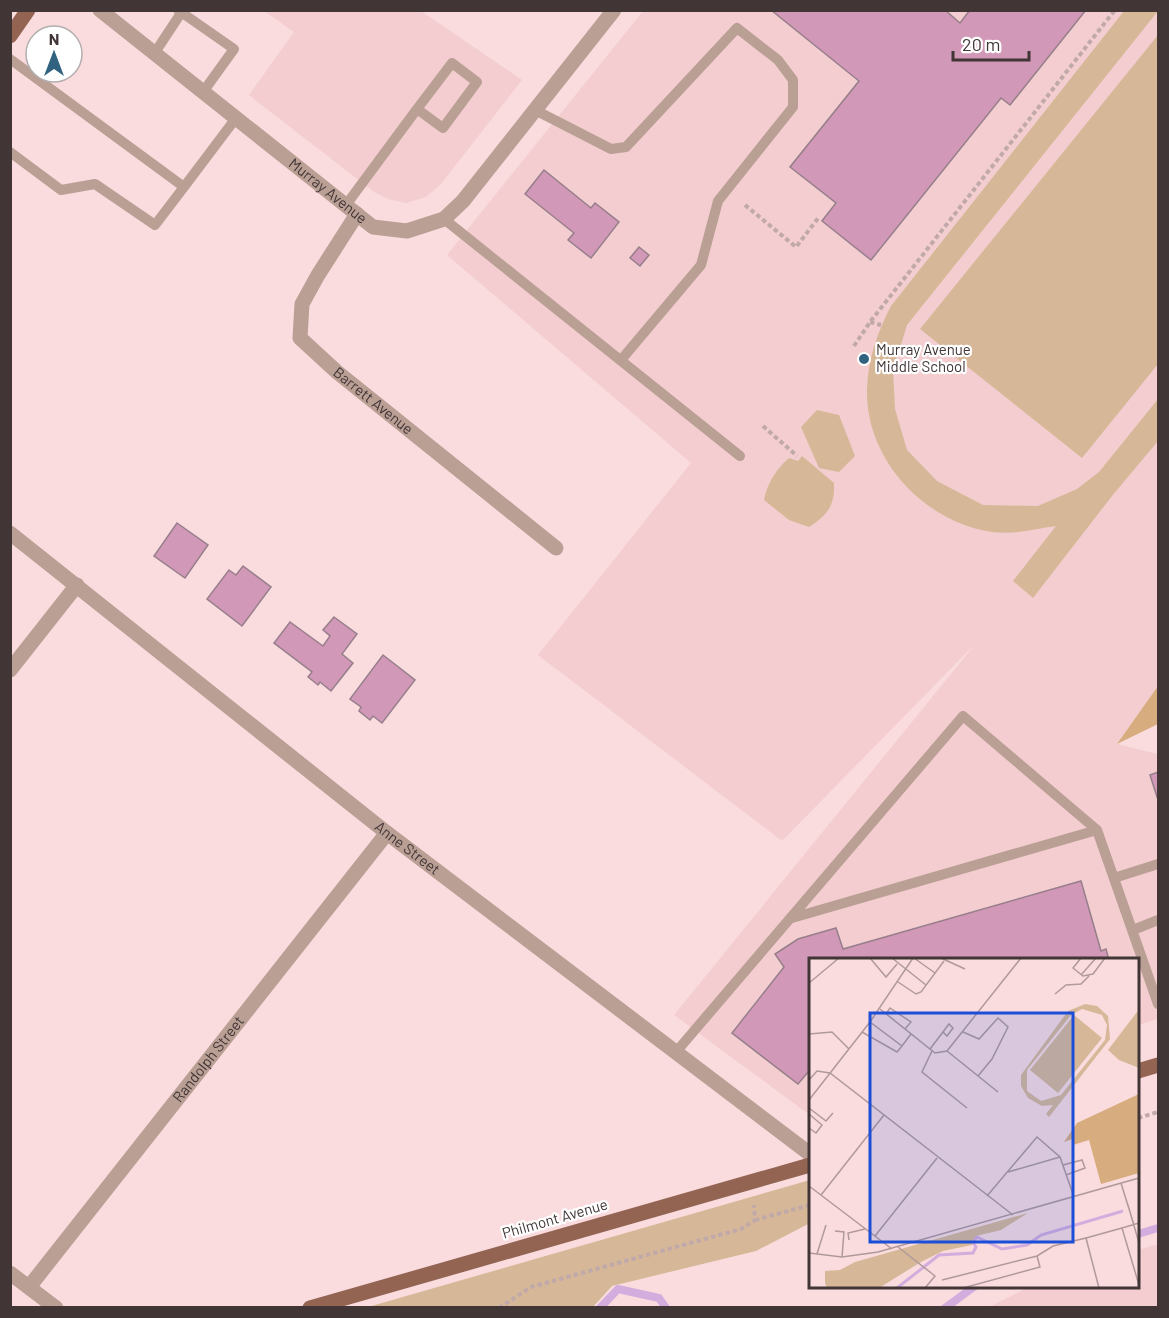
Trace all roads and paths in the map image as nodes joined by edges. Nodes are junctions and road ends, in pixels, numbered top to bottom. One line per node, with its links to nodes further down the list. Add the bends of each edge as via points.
1 (28, 10): 6 (main road)
2 (100, 10): 7 (street, Murray Avenue)
3 (614, 10): 11 (street, Murray Avenue)
4 (1114, 10): 19 (path)
5 (179, 12): 7 (lane); 9 (lane, via 234,49)
6 (10, 36)
7 (154, 54): 9 (street, Murray Avenue)
8 (10, 59): 14 (lane)
9 (203, 92): 12 (street, Murray Avenue)
10 (417, 109): 10 (lane, via 443,128 477,82 452,63); 16 (lane)
11 (535, 110): 18 (street, Murray Avenue); 22 (lane, via 611,149 626,147 737,28 778,60 793,80 793,107 718,201 701,265)
12 (236, 118): 14 (lane); 16 (street, Murray Avenue)
13 (10, 152): 14 (lane, via 61,190 95,184 155,225)
14 (184, 187)
15 (745, 206): 17 (path, via 796,246)
16 (352, 210): 18 (street, Murray Avenue, via 373,227 407,231); 27 (street, Barrett Avenue, via 302,304 300,338)
17 (819, 217)
18 (444, 219): 22 (lane)
19 (870, 322): 20 (path); 21 (path)
20 (881, 325)
21 (854, 346)
22 (621, 360): 24 (lane)
23 (763, 426): 25 (path)
24 (740, 456)
25 (797, 456)
26 (10, 533): 28 (street, Anne Street)
27 (556, 548)
28 (77, 585): 29 (street); 31 (street, Anne Street)
29 (10, 670)
30 (1097, 830): 33 (lane); 34 (lane); 34 (lane, via 963,716)
31 (387, 833): 38 (street, Anne Street); 49 (street, Randolph Street)
32 (1158, 864): 33 (lane)
33 (1114, 878): 36 (lane)
34 (791, 918): 38 (lane)
35 (1158, 920): 36 (lane)
36 (1132, 930): 37 (lane)
37 (1158, 1004)
38 (676, 1052): 43 (street, Anne Street)
39 (1158, 1065): 40 (main road)
40 (1139, 1070)
41 (1158, 1112): 42 (path)
42 (1139, 1117)
43 (809, 1153)
44 (809, 1166): 51 (main road, Philmont Avenue)
45 (754, 1205): 47 (path)
46 (809, 1205): 47 (path)
47 (756, 1220): 52 (path, via 741,1229 531,1287)
48 (10, 1273): 49 (street)
49 (29, 1287): 50 (street)
50 (56, 1308)
51 (310, 1308)
52 (499, 1308)

